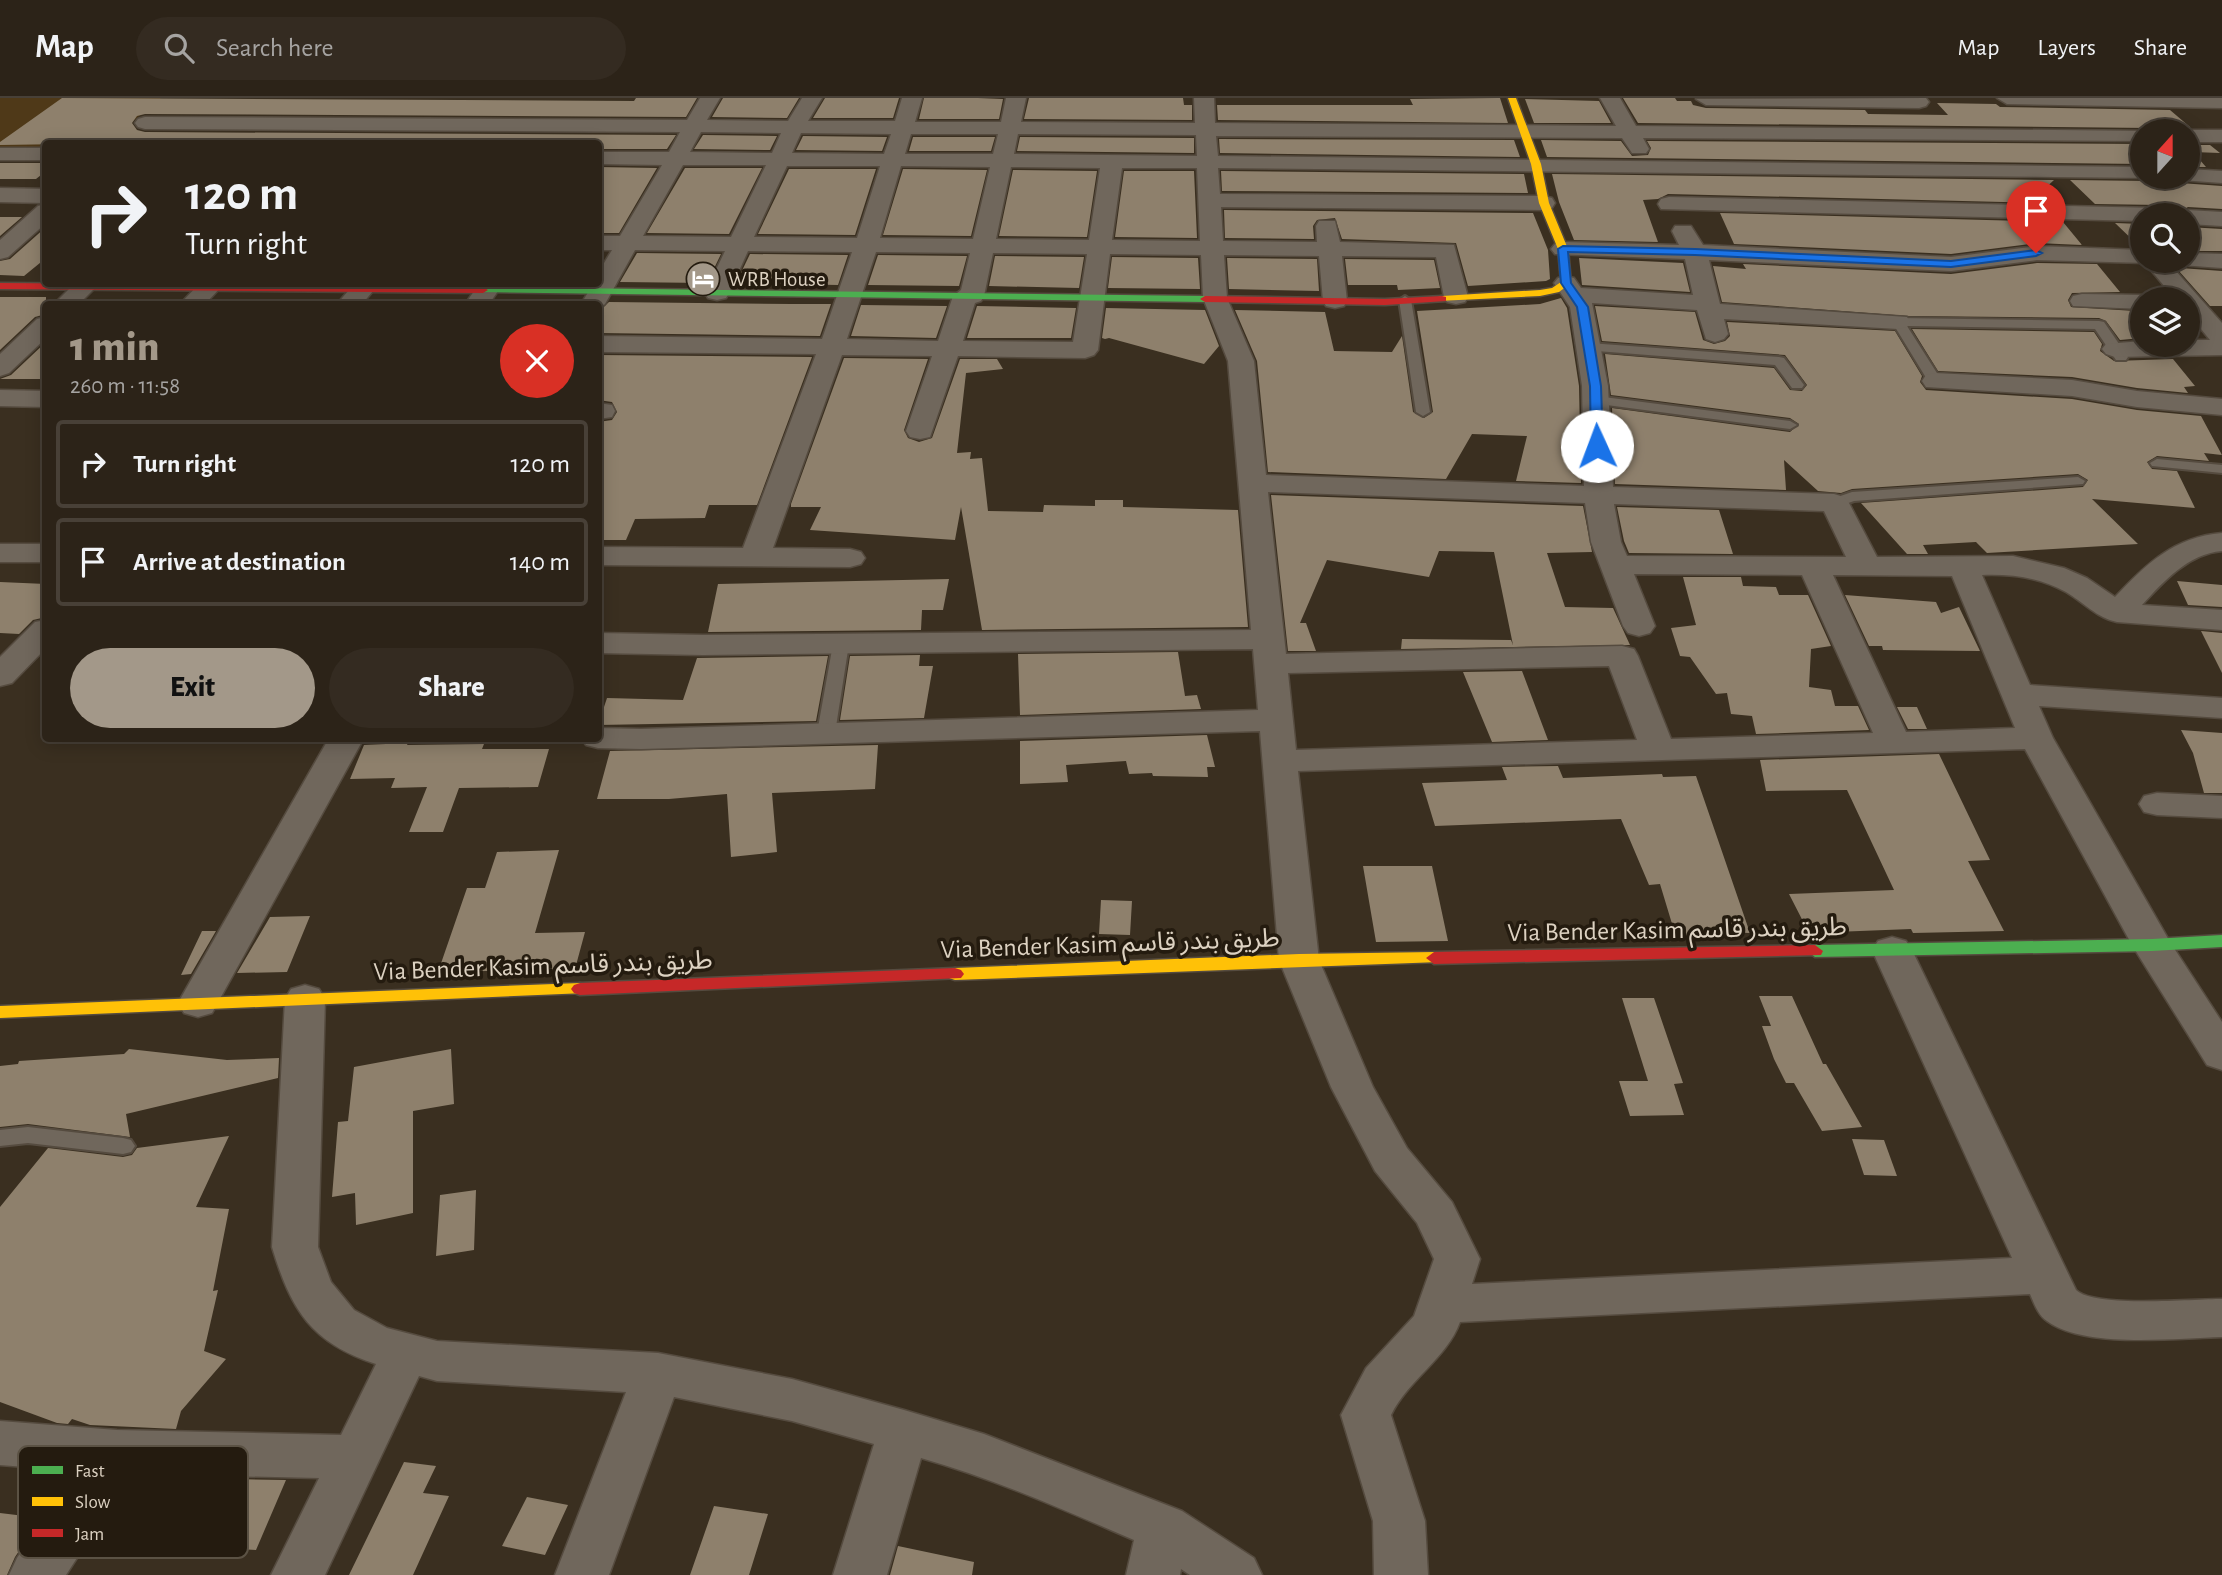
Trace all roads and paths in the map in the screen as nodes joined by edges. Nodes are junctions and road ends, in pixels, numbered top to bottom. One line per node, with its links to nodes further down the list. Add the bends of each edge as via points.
1 (710, 98): 21 (street)
2 (812, 98): 22 (street)
3 (912, 98): 23 (street)
4 (1016, 98): 24 (street)
5 (1204, 98): 25 (street)
6 (1512, 98): 27 (street)
7 (1610, 98): 28 (street)
8 (1706, 98): 10 (street); 29 (street)
9 (2006, 98): 13 (street); 32 (street)
10 (1813, 99): 12 (street); 30 (street)
11 (171, 100): 18 (street, via 137,130)
12 (1917, 100): 31 (street)
13 (2222, 102)
14 (401, 104): 18 (street)
15 (501, 107): 19 (street)
16 (602, 107): 20 (street)
17 (1407, 109): 26 (street)
18 (372, 124): 19 (street); 36 (street)
19 (487, 125): 20 (street); 37 (street)
20 (589, 125): 21 (street); 38 (street)
21 (694, 126): 22 (street); 42 (street)
22 (794, 127): 23 (street); 43 (street)
23 (903, 127): 24 (street); 44 (street)
24 (1009, 128): 25 (street); 45 (street)
25 (1206, 129): 26 (street); 47 (street)
26 (1414, 130): 27 (street); 49 (street)
27 (1524, 131): 28 (street); 50 (street)
28 (1630, 132): 29 (street); 51 (street)
29 (1728, 132): 30 (street); 52 (street)
30 (1838, 133): 31 (street); 53 (street)
31 (1947, 134): 32 (street); 54 (street)
32 (2049, 134): 33 (street); 55 (street)
33 (2130, 135)
34 (2200, 136): 35 (street)
35 (2222, 136)
36 (356, 140)
37 (476, 140)
38 (580, 140)
39 (42, 154): 40 (street)
40 (4, 157)
41 (602, 158): 42 (street)
42 (676, 158): 43 (street); 78 (street)
43 (780, 159): 44 (street); 79 (street)
44 (893, 159): 45 (street); 80 (street)
45 (1002, 160): 46 (street); 81 (street)
46 (1112, 161): 47 (street); 82 (street)
47 (1208, 162): 48 (street); 61 (street)
48 (1319, 162): 49 (street); 62 (street)
49 (1425, 163): 50 (street); 67 (street)
50 (1536, 164): 51 (street); 63 (street)
51 (1648, 165): 52 (street); 64 (street)
52 (1750, 166): 53 (street); 65 (street)
53 (1863, 168): 54 (street); 66 (street)
54 (1979, 169): 55 (street); 68 (street)
55 (2087, 171): 56 (street); 69 (street)
56 (2130, 173)
57 (2200, 176): 58 (street)
58 (2222, 177)
59 (0, 195): 60 (street)
60 (42, 196)
61 (1209, 200): 62 (street); 83 (street)
62 (1324, 201): 67 (street); 84 (street)
63 (1544, 203): 67 (street); 85 (street)
64 (1669, 204): 65 (street); 86 (street)
65 (1776, 206): 66 (street)
66 (1888, 208): 68 (street)
67 (1439, 211)
68 (2009, 211): 69 (street)
69 (2117, 213): 71 (street); 74 (street)
70 (42, 214): 76 (street)
71 (2130, 214)
72 (2200, 218): 73 (street)
73 (2222, 219)
74 (2130, 229)
75 (42, 239): 76 (street)
76 (5, 243)
77 (602, 243): 78 (street)
78 (627, 243): 79 (street); 106 (street)
79 (740, 244): 80 (street); 100 (street)
80 (866, 245): 81 (street); 101 (street)
81 (983, 246): 82 (street); 102 (street)
82 (1099, 247): 83 (street); 104 (street)
83 (1212, 248): 84 (street); 105 (street)
84 (1329, 249): 103 (street, via 1446,250); 109 (street)
85 (1563, 249): 86 (street); 96 (street)
86 (1695, 252): 87 (street, via 1951,264 2036,253); 115 (street)
87 (2130, 257)
88 (2200, 260): 89 (street)
89 (2222, 261)
90 (2165, 273): 95 (street)
91 (0, 286): 92 (street)
92 (42, 286)
93 (83, 287): 108 (street)
94 (119, 287): 97 (street)
95 (2176, 287)
96 (1570, 289): 103 (street); 115 (street); 123 (street, via 1582,307)
97 (204, 292): 98 (street)
98 (359, 293): 99 (street)
99 (485, 293): 106 (street)
100 (717, 293): 101 (street); 106 (street)
101 (851, 294): 102 (street); 122 (street)
102 (968, 296): 104 (street); 125 (street)
103 (1456, 297): 107 (street)
104 (1093, 298): 105 (street); 125 (street, via 1085,350)
105 (1215, 298): 109 (street); 140 (street, via 1241,360)
106 (596, 299)
107 (1405, 300): 109 (street); 134 (lane)
108 (69, 301)
109 (1335, 301)
110 (2082, 301): 111 (street); 117 (lane)
111 (2130, 303)
112 (2200, 304): 113 (street)
113 (2222, 305)
114 (2200, 315): 120 (street)
115 (1711, 316): 116 (street)
116 (1898, 322): 117 (lane); 128 (lane)
117 (2099, 325): 126 (lane)
118 (41, 333): 119 (street); 127 (street)
119 (0, 337)
120 (2222, 338)
121 (602, 344): 122 (street)
122 (832, 346): 125 (street); 147 (street)
123 (1589, 347): 129 (lane, via 1779,361); 132 (street)
124 (2222, 347): 126 (street)
125 (948, 348): 136 (street)
126 (2118, 353)
127 (0, 368)
128 (1935, 382): 133 (street, via 2072,387)
129 (1797, 385)
130 (0, 398): 131 (street)
131 (42, 399)
132 (1596, 400): 135 (lane); 141 (street)
133 (2222, 407)
134 (1423, 412)
135 (1790, 425)
136 (920, 431)
137 (2157, 463): 138 (lane)
138 (2222, 469)
139 (2078, 481): 142 (lane, via 1852,497)
140 (1252, 483): 141 (street); 159 (street)
141 (1599, 493): 142 (street); 149 (street, via 1606,542)
142 (1834, 503): 151 (street)
143 (2222, 542): 153 (street, via 2190,549 2166,563)
144 (0, 553): 145 (street)
145 (42, 553)
146 (602, 556): 147 (street)
147 (755, 557): 148 (street)
148 (850, 558)
149 (1615, 565): 150 (street); 155 (street)
150 (1812, 566): 151 (street); 168 (street)
151 (1866, 566): 152 (street)
152 (1963, 566): 153 (street, via 2036,569 2076,585); 161 (street)
153 (2117, 613): 154 (street)
154 (2222, 620)
155 (1639, 626)
156 (42, 635): 160 (street)
157 (602, 643): 158 (street)
158 (841, 644): 159 (street); 164 (lane)
159 (1268, 651): 163 (street); 169 (street, via 1622,656)
160 (0, 676)
161 (2017, 694): 162 (street); 166 (street)
162 (2222, 708)
163 (1275, 720): 164 (street); 170 (street)
164 (826, 733): 165 (street)
165 (602, 738)
166 (2036, 738): 168 (street); 174 (street)
167 (345, 742): 178 (street)
168 (1894, 742): 169 (street)
169 (1658, 749): 170 (street)
170 (1279, 761): 176 (street)
171 (2157, 804): 172 (street)
172 (2222, 807)
173 (2222, 941): 174 (street, Via Bender Kasim طريق بندر قاسم)
174 (2152, 945): 175 (street, Via Bender Kasim طريق بندر قاسم); 180 (street)
175 (1892, 950): 176 (street, Via Bender Kasim طريق بندر قاسم); 183 (street)
176 (1299, 960): 177 (street, Via Bender Kasim طريق بندر قاسم); 184 (street, via 1352,1087 1391,1159 1436,1214 1457,1259)
177 (305, 999): 178 (street, Via Bender Kasim طريق بندر قاسم); 186 (street, via 295,1247 313,1294 338,1324 375,1344)
178 (198, 1003): 179 (street, Via Bender Kasim طريق بندر قاسم)
179 (0, 1012)
180 (2222, 1055)
181 (0, 1138): 182 (lane, via 27,1135)
182 (123, 1146)
183 (2043, 1275): 184 (street); 185 (street, via 2063,1307 2079,1316)
184 (1443, 1304): 200 (street, via 1435,1326 1383,1382 1366,1415 1399,1521)
185 (2222, 1318)
186 (406, 1353): 187 (street, via 438,1361); 192 (street)
187 (658, 1373): 188 (street, via 792,1400); 197 (street)
188 (904, 1431): 193 (street, via 967,1448); 198 (street)
189 (0, 1443): 190 (street)
190 (39, 1446)
191 (248, 1455): 192 (street)
192 (355, 1457): 196 (street)
193 (1158, 1552): 199 (street)
194 (47, 1558): 195 (street)
195 (36, 1575)
196 (298, 1575)
197 (582, 1575)
198 (860, 1575)
199 (1235, 1575)
200 (1401, 1575)

